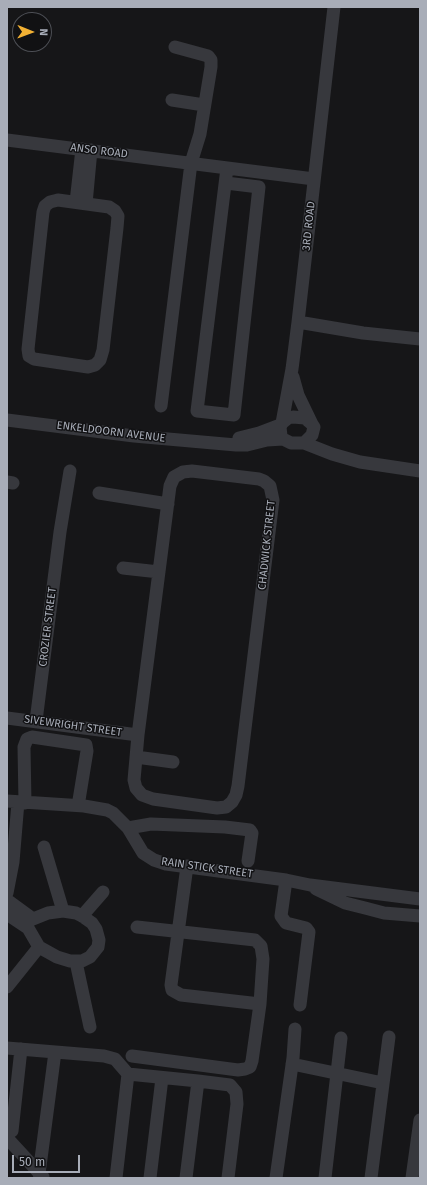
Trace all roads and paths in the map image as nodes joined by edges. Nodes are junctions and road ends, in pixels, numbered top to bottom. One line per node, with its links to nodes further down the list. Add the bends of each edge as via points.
1 (334, 7): 9 (street, 3RD ROAD)
2 (175, 47): 4 (street, via 208,56 211,60)
3 (172, 100): 4 (street)
4 (204, 105): 7 (street, via 200,134)
5 (7, 140): 6 (street, ANSO ROAD)
6 (87, 150): 7 (street, ANSO ROAD); 11 (street)
7 (191, 163): 8 (street, ANSO ROAD); 15 (street)
8 (227, 168): 9 (street, ANSO ROAD); 10 (street)
9 (314, 179): 12 (street, 3RD ROAD)
10 (226, 183): 10 (street, via 198,411 234,415 259,187)
11 (81, 203): 11 (street, via 58,200 45,206 28,349 29,356 34,359 88,366 95,365 100,360 103,350 118,216 109,207)
12 (298, 322): 13 (street); 14 (street, 3RD ROAD)
13 (420, 339)
14 (292, 369): 17 (street, 3RD ROAD); 18 (street, via 298,395)
15 (161, 406)
16 (7, 420): 20 (street, ENKELDOORN AVENUE, via 134,436)
17 (281, 424): 18 (street, ENKELDOORN AVENUE, via 288,418 300,417 305,418); 19 (street, via 280,432); 20 (street, ENKELDOORN AVENUE, via 252,435)
18 (313, 428): 21 (street, via 310,439); 22 (street)
19 (283, 439): 20 (street, ENKELDOORN AVENUE, via 247,445); 21 (street, ENKELDOORN AVENUE, via 295,444)
20 (215, 442)
21 (304, 443): 22 (street, ENKELDOORN AVENUE)
22 (332, 454): 24 (street, ENKELDOORN AVENUE, via 360,462)
23 (70, 471): 30 (street, CROZIER STREET)
24 (420, 471)
25 (99, 493): 26 (street)
26 (168, 504): 28 (street, CHADWICK STREET); 32 (street, CHADWICK STREET, via 174,477 192,471 259,479 270,486 272,493 236,795 226,807 217,808 153,799 142,795 134,780)
27 (123, 568): 28 (street)
28 (159, 572): 31 (street, CHADWICK STREET)
29 (7, 718): 30 (street, SIVEWRIGHT STREET)
30 (36, 721): 31 (street, SIVEWRIGHT STREET)
31 (138, 735): 32 (street, CHADWICK STREET)
32 (136, 757): 33 (street)
33 (173, 762)
34 (80, 800): 35 (street, via 86,745 32,737 27,739 24,747)
35 (16, 802): 36 (street, RAIN STICK STREET, via 107,810); 43 (street, via 13,862)
36 (128, 828): 38 (street, via 151,824 250,830 252,833); 39 (street, RAIN STICK STREET, via 148,857 166,864)
37 (44, 847): 46 (street)
38 (248, 861)
39 (187, 866): 40 (street, RAIN STICK STREET); 50 (street)
40 (286, 880): 41 (street, RAIN STICK STREET); 55 (street, via 282,916 286,923 306,928 309,932)
41 (310, 885): 44 (street, RAIN STICK STREET); 48 (street, RAIN STICK STREET, via 319,892 345,903 384,913)
42 (104, 892): 47 (street)
43 (7, 893)
44 (420, 899)
45 (10, 909): 46 (street, via 34,919 48,913); 51 (street, via 28,928)
46 (63, 911): 47 (street)
47 (82, 916): 52 (street, via 92,923 99,940 90,956)
48 (420, 916)
49 (137, 927): 50 (street)
50 (177, 932): 54 (street, via 246,938 258,942 263,959); 54 (street, via 172,990 181,995)
51 (39, 947): 52 (street, via 57,957); 53 (street)
52 (76, 962): 56 (street)
53 (7, 987)
54 (260, 1004): 63 (street, via 250,1067 238,1070)
55 (300, 1005)
56 (90, 1027)
57 (295, 1029): 64 (street)
58 (389, 1037): 69 (street)
59 (342, 1038): 66 (street)
60 (7, 1048): 61 (street)
61 (21, 1049): 62 (street); 71 (street)
62 (55, 1052): 65 (street, via 110,1058); 72 (street)
63 (132, 1056)
64 (292, 1064): 66 (street); 77 (street)
65 (128, 1074): 67 (street); 73 (street)
66 (337, 1074): 69 (street); 78 (street)
67 (162, 1078): 68 (street); 74 (street)
68 (198, 1081): 75 (street); 76 (street, via 230,1086 236,1092 237,1104)
69 (383, 1083): 79 (street)
70 (420, 1120): 80 (street)
71 (9, 1135): 72 (street)
72 (41, 1176)
73 (116, 1178)
74 (150, 1178)
75 (186, 1178)
76 (228, 1178)
77 (276, 1178)
78 (325, 1178)
79 (372, 1178)
80 (412, 1178)

